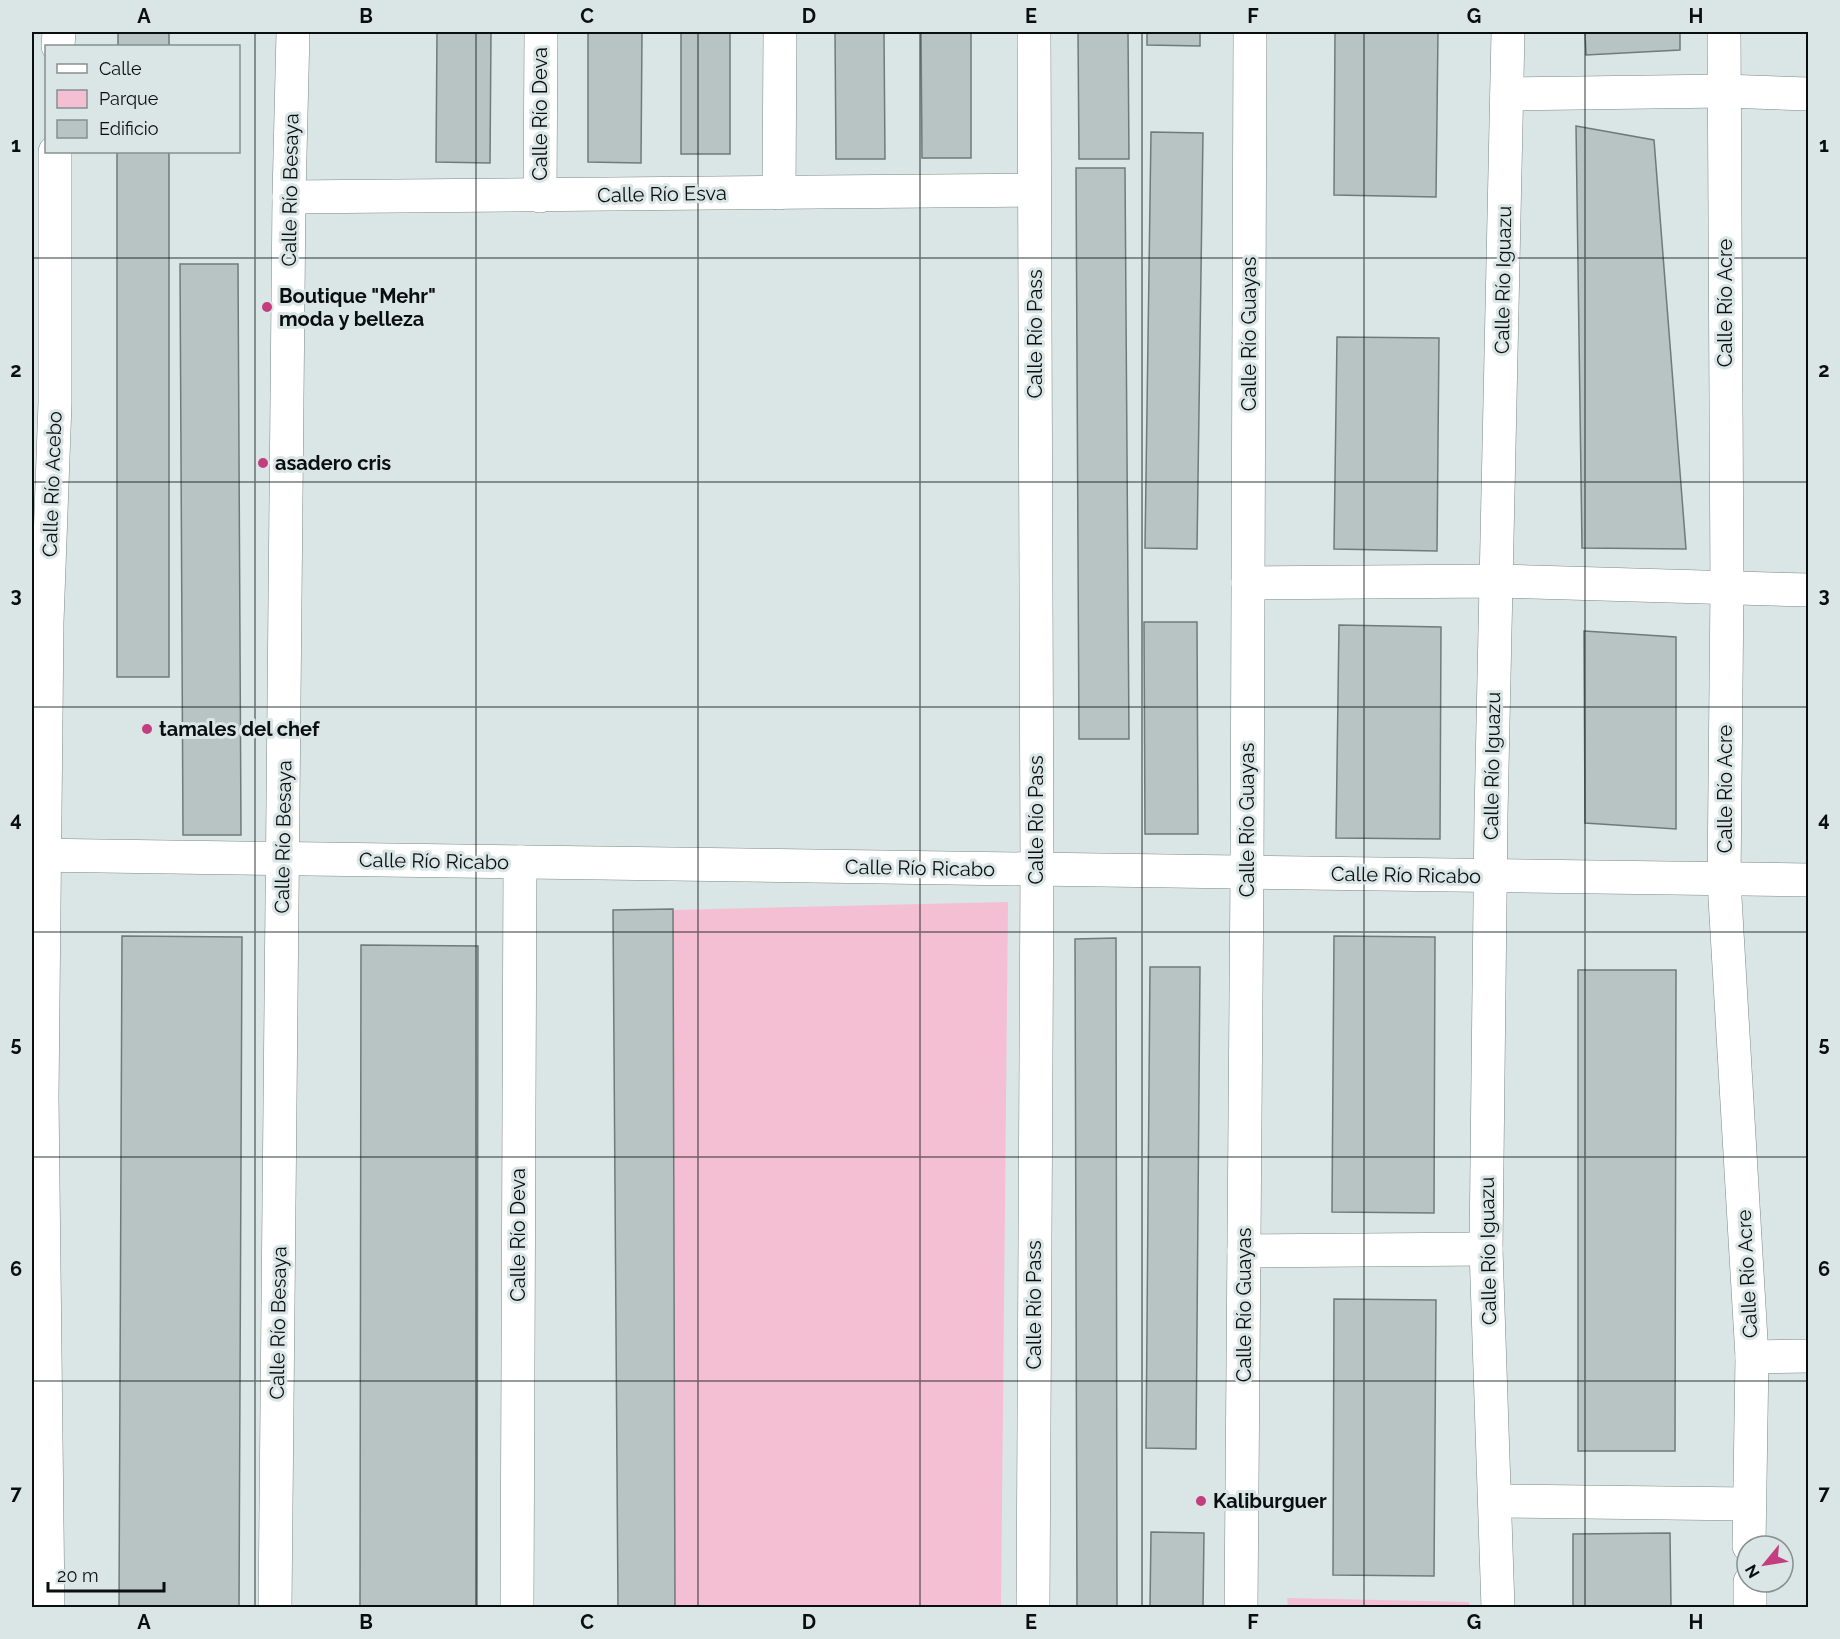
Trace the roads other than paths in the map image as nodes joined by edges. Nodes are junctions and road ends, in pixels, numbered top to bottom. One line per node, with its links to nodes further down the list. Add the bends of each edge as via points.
1 (293, 32): 14 (street, Calle Río Besaya)
2 (541, 32): 15 (street, Calle Río Deva)
3 (780, 32): 13 (street)
4 (1034, 32): 12 (street, Calle Río Pass)
5 (1250, 32): 18 (street, Calle Río Guayas)
6 (1508, 32): 9 (street, Calle Río Iguazu)
7 (1724, 32): 8 (street, Calle Río Acre)
8 (1724, 91): 9 (street); 10 (street); 19 (street, Calle Río Acre)
9 (1507, 94): 17 (street, Calle Río Iguazu)
10 (1809, 94)
11 (47, 160): 16 (street, Calle Río Acebo)
12 (1034, 190): 13 (street, Calle Río Esva); 25 (street, Calle Río Pass)
13 (779, 193): 15 (street, Calle Río Esva)
14 (289, 196): 15 (street, Calle Río Esva); 23 (street, Calle Río Besaya)
15 (540, 196)
16 (43, 402): 21 (street, Calle Río Acebo)
17 (1496, 581): 18 (street); 19 (street); 27 (street, Calle Río Iguazu)
18 (1248, 583): 26 (street, Calle Río Guayas)
19 (1727, 588): 20 (street); 29 (street, Calle Río Acre)
20 (1809, 590)
21 (39, 622): 22 (street, Calle Río Acebo)
22 (38, 855): 23 (street, Calle Río Ricabo); 30 (street, Calle Río Acebo)
23 (282, 859): 24 (street, Calle Río Ricabo); 41 (street, Calle Río Besaya)
24 (520, 862): 25 (street, Calle Río Ricabo); 42 (street, Calle Río Deva)
25 (1036, 870): 26 (street, Calle Río Ricabo); 43 (street, Calle Río Pass)
26 (1247, 873): 27 (street, Calle Río Ricabo); 32 (street, Calle Río Guayas)
27 (1490, 876): 29 (street, Calle Río Ricabo); 31 (street, Calle Río Iguazu)
28 (1809, 880): 29 (street, Calle Río Ricabo)
29 (1724, 881): 35 (street, Calle Río Acre)
30 (37, 1097): 33 (street, Calle Río Acebo)
31 (1485, 1249): 32 (street); 36 (street, Calle Río Iguazu)
32 (1244, 1251): 44 (street, Calle Río Guayas)
33 (37, 1343): 39 (street, Calle Río Acebo)
34 (1809, 1356): 35 (street)
35 (1752, 1357): 37 (street, Calle Río Acre)
36 (1496, 1501): 37 (street); 45 (street, Calle Río Iguazu)
37 (1749, 1504): 38 (street, Calle Río Acre)
38 (1749, 1534)
39 (40, 1566): 40 (street, Calle Río Acebo)
40 (48, 1608)
41 (275, 1608)
42 (517, 1608)
43 (1033, 1608)
44 (1241, 1608)
45 (1498, 1608)

